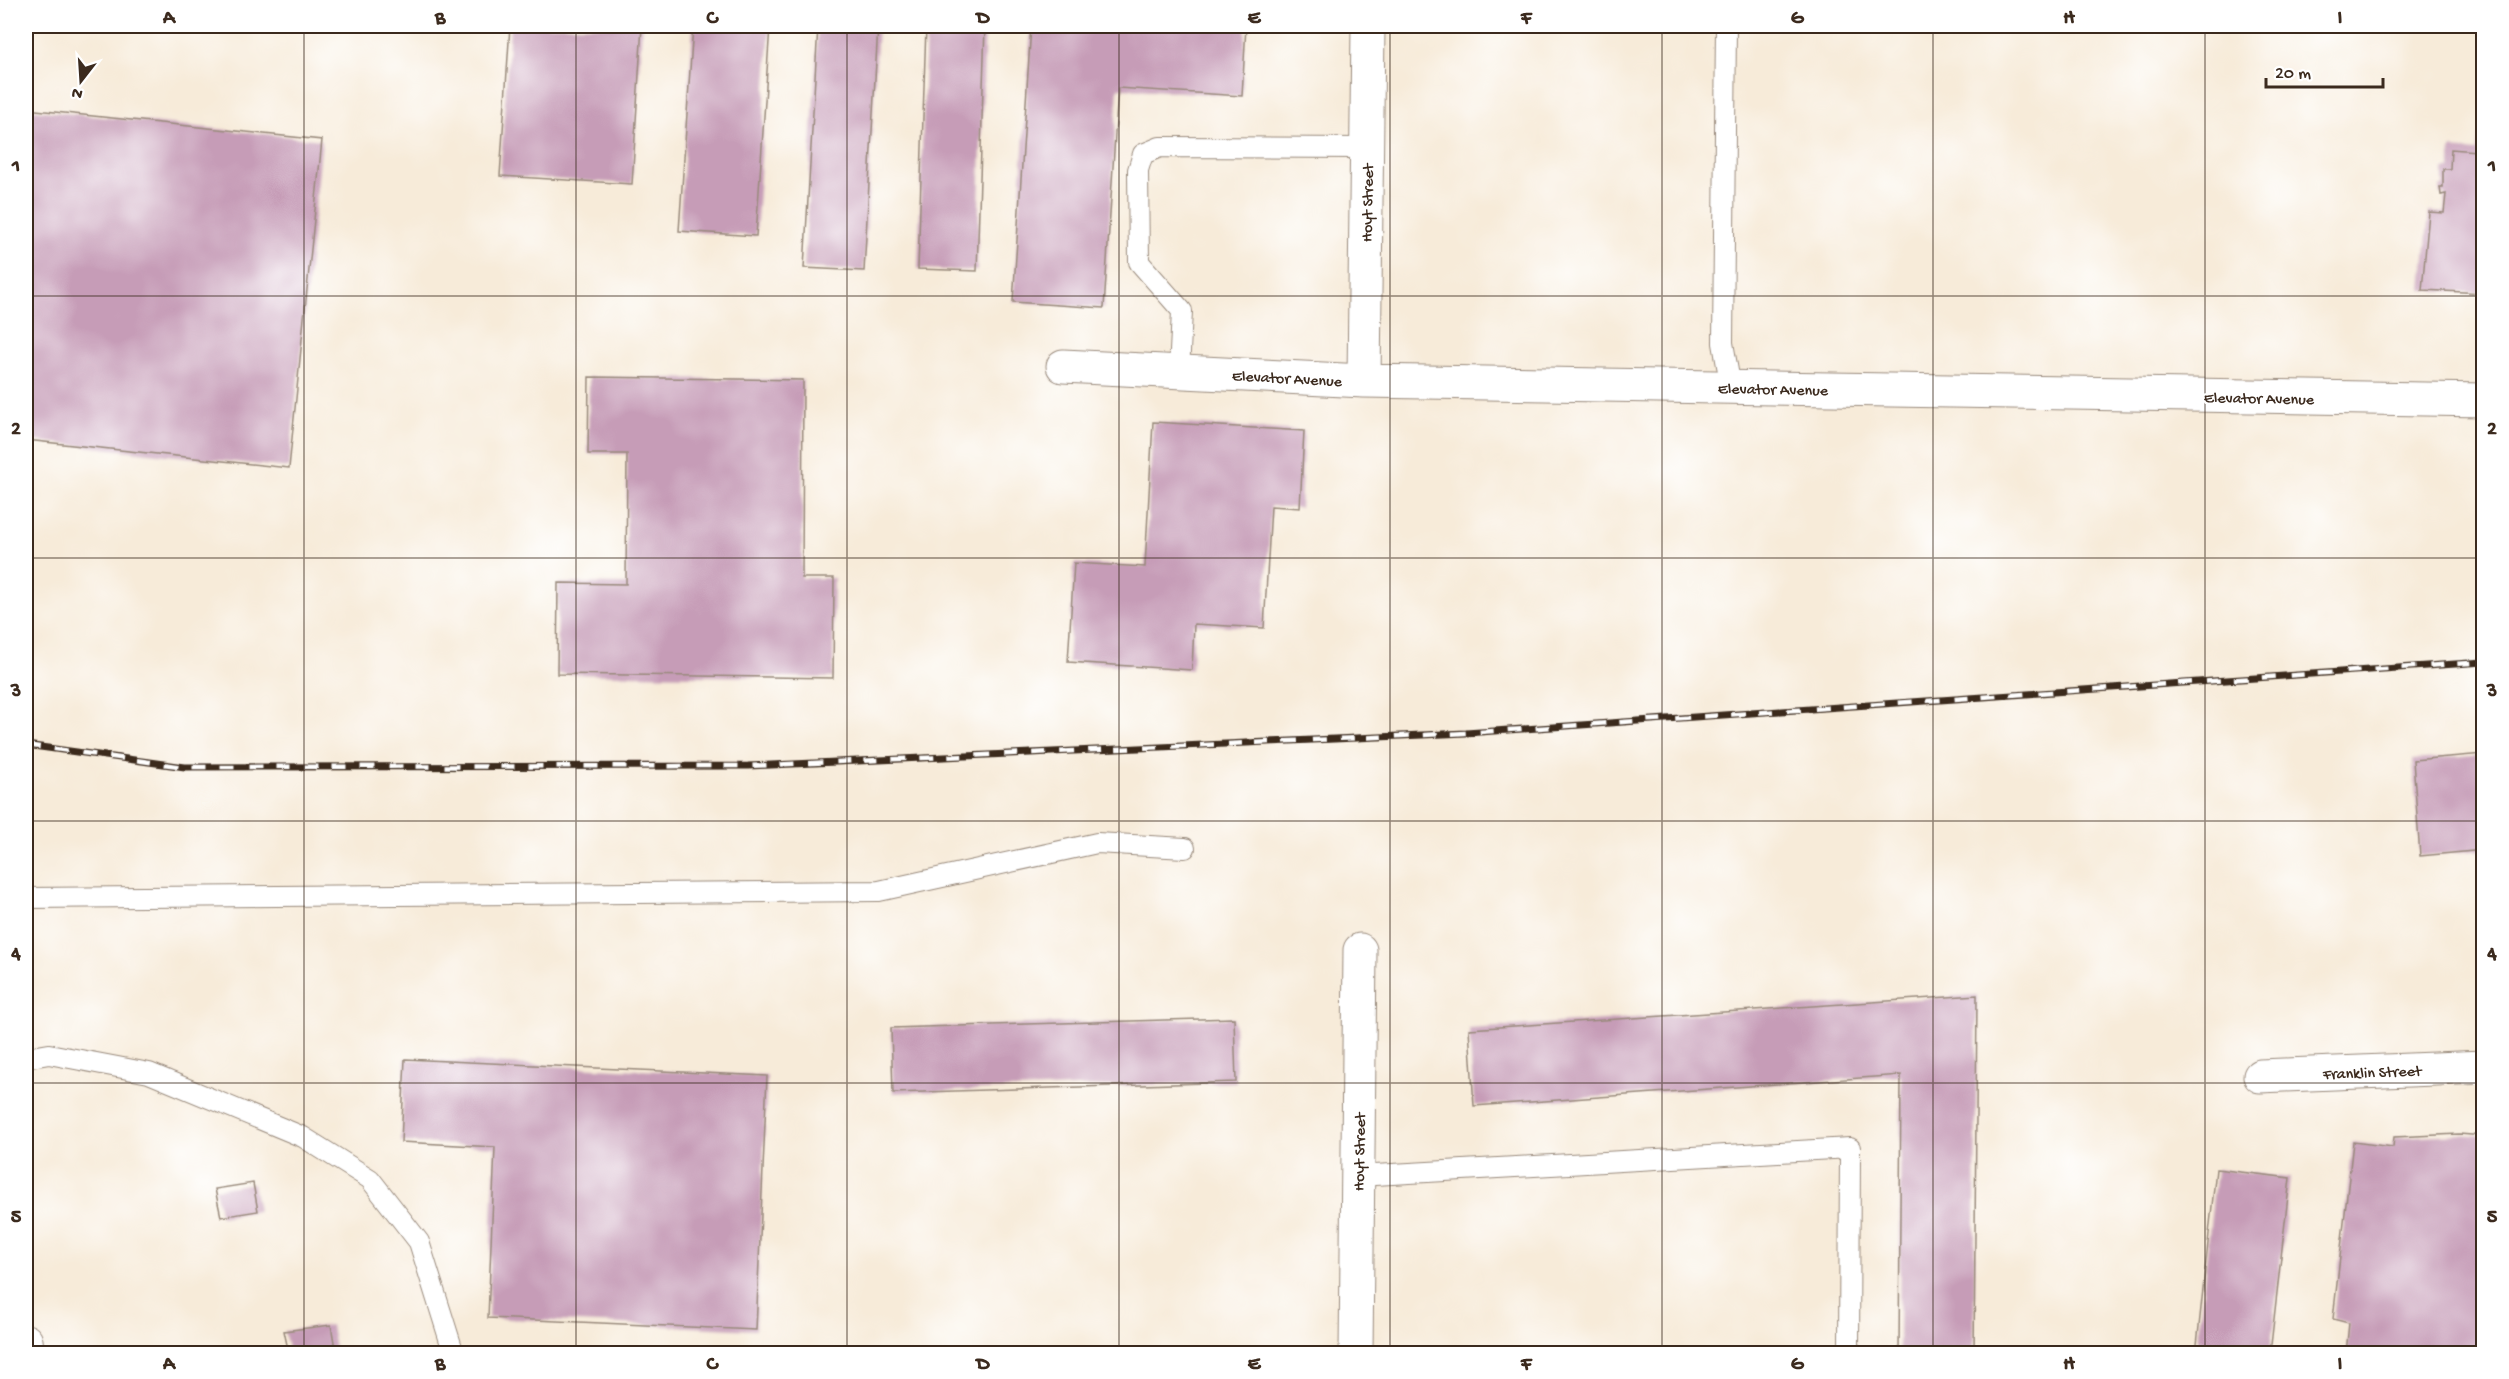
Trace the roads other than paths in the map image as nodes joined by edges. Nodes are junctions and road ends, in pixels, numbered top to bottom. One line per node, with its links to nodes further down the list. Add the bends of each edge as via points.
1 (1368, 26): 3 (street, Hoyt Street)
2 (1726, 26): 7 (lane, via 1723,343)
3 (1367, 148): 5 (lane, via 1160,147 1143,154 1138,170 1139,262 1182,311); 6 (street, Hoyt Street)
4 (1063, 366): 5 (street, Elevator Avenue)
5 (1179, 372): 6 (street, Elevator Avenue)
6 (1364, 381): 7 (street, Elevator Avenue)
7 (1731, 388): 8 (street, Elevator Avenue)
8 (2484, 400)
9 (1185, 848): 10 (lane, via 1097,843 879,891)
10 (26, 898)
11 (1360, 950): 15 (street, Hoyt Street)
12 (26, 1058): 18 (lane, via 49,1054 149,1074 303,1137 370,1179 419,1242)
13 (2484, 1066): 14 (street, Franklin Street)
14 (2260, 1076)
15 (1357, 1176): 19 (street, Hoyt Street); 20 (lane, via 1850,1148)
16 (26, 1341): 17 (street)
17 (28, 1353)
18 (454, 1353)
19 (1356, 1353)
20 (1849, 1353)

